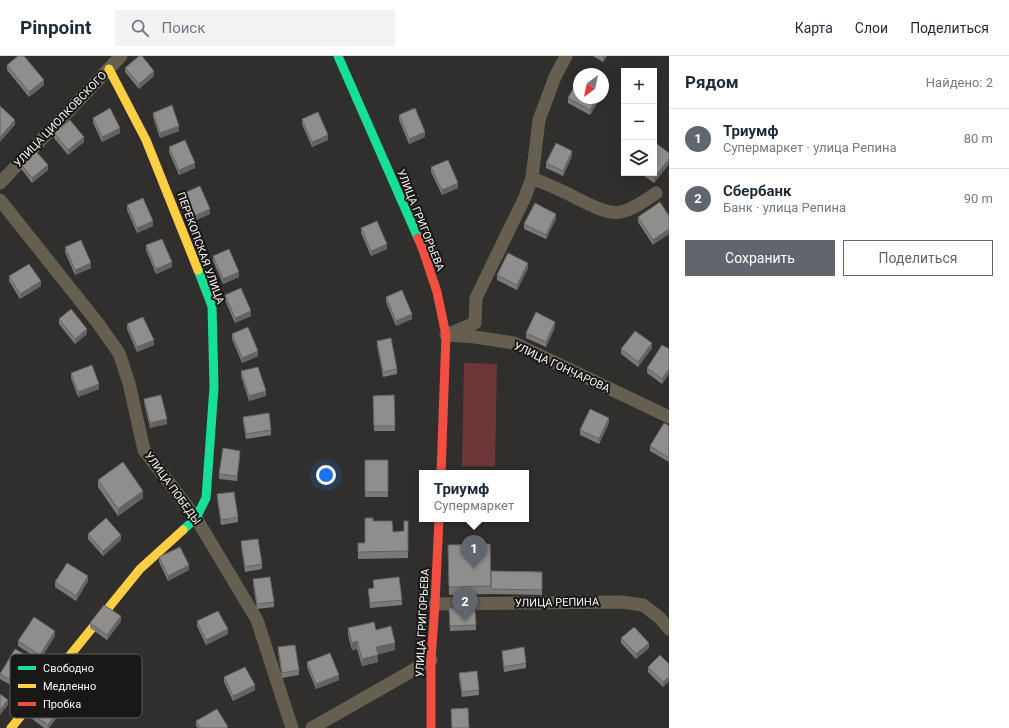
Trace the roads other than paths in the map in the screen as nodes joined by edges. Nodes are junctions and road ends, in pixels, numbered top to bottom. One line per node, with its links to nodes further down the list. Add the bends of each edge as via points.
1 (121, 56): 4 (street, УЛИЦА ЦИОЛКОВСКОГО)
2 (338, 56): 9 (street, УЛИЦА ГРИГОРЬЕВА, via 423,250 437,292)
3 (566, 56): 5 (street, via 539,120)
4 (108, 69): 6 (street, УЛИЦА ЦИОЛКОВСКОГО); 12 (street, ПЕРЕКОПСКАЯ УЛИЦА, via 146,140 212,306 214,387 206,498)
5 (532, 178): 7 (street, via 609,212 620,213 633,208); 9 (street, via 526,197 476,298 475,323)
6 (0, 183)
7 (656, 193)
8 (0, 200): 12 (street, УЛИЦА ПОБЕДЫ, via 119,352 129,383 144,450)
9 (446, 335): 10 (street, УЛИЦА ГОНЧАРОВА, via 514,343); 11 (street, УЛИЦА ГРИГОРЬЕВА)
10 (669, 417)
11 (441, 470)
12 (196, 518): 16 (street, via 140,569); 20 (street, УЛИЦА ПОБЕДЫ, via 257,620)
13 (439, 522): 14 (street, УЛИЦА ГРИГОРЬЕВА)
14 (435, 604): 15 (street, УЛИЦА РЕПИНА, via 621,602 643,605); 17 (street, УЛИЦА ГРИГОРЬЕВА)
15 (669, 629)
16 (71, 654)
17 (431, 660): 21 (street); 22 (street, УЛИЦА ГРИГОРЬЕВА)
18 (18, 718): 19 (street)
19 (10, 728)
20 (292, 728)
21 (312, 728)
22 (431, 728)

